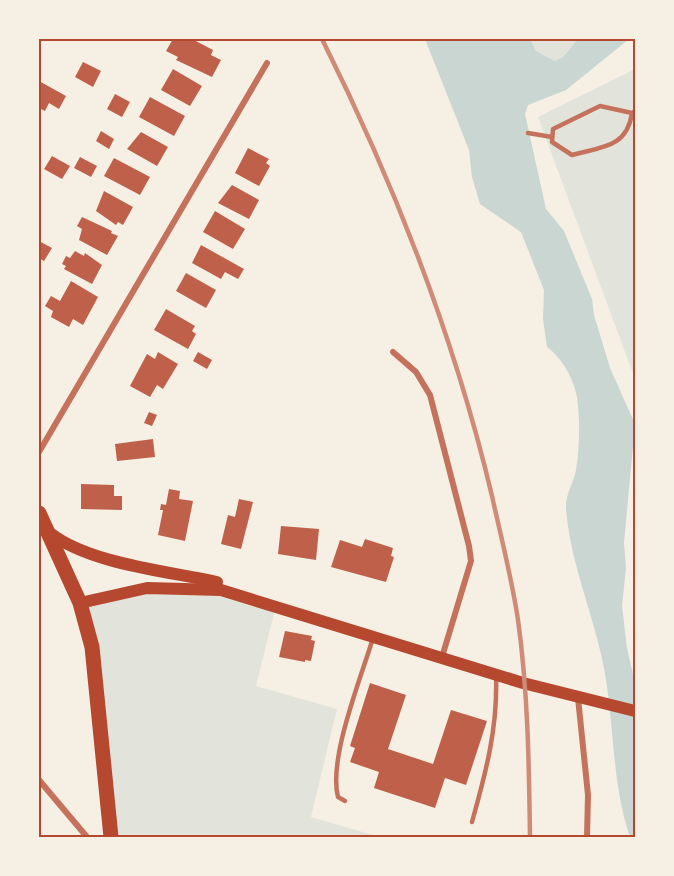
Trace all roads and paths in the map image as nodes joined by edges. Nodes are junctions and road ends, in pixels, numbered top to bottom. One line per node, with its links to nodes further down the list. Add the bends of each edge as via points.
1 (267, 63): 6 (street)
2 (633, 112): 4 (lane, via 600,106 553,129); 4 (lane, via 630,128 614,143 572,154 552,142)
3 (528, 133): 4 (lane)
4 (552, 137)
5 (393, 352): 12 (street, via 416,372 430,395 470,546 471,561)
6 (39, 452)
7 (39, 513): 8 (main road)
8 (50, 533): 9 (main road, via 90,554 222,584); 10 (main road)
9 (239, 593): 10 (main road, via 206,588 147,588); 11 (main road)
10 (80, 603): 20 (main road, via 92,647)
11 (374, 635): 12 (main road); 17 (lane, via 341,746 335,782 338,797)
12 (442, 657): 13 (main road)
13 (496, 674): 14 (main road); 18 (lane, via 497,710 490,761)
14 (578, 697): 15 (main road); 21 (street, via 588,795)
15 (635, 711)
16 (39, 780): 19 (street)
17 (345, 801)
18 (472, 822)
19 (87, 837)
20 (111, 837)
21 (587, 837)

